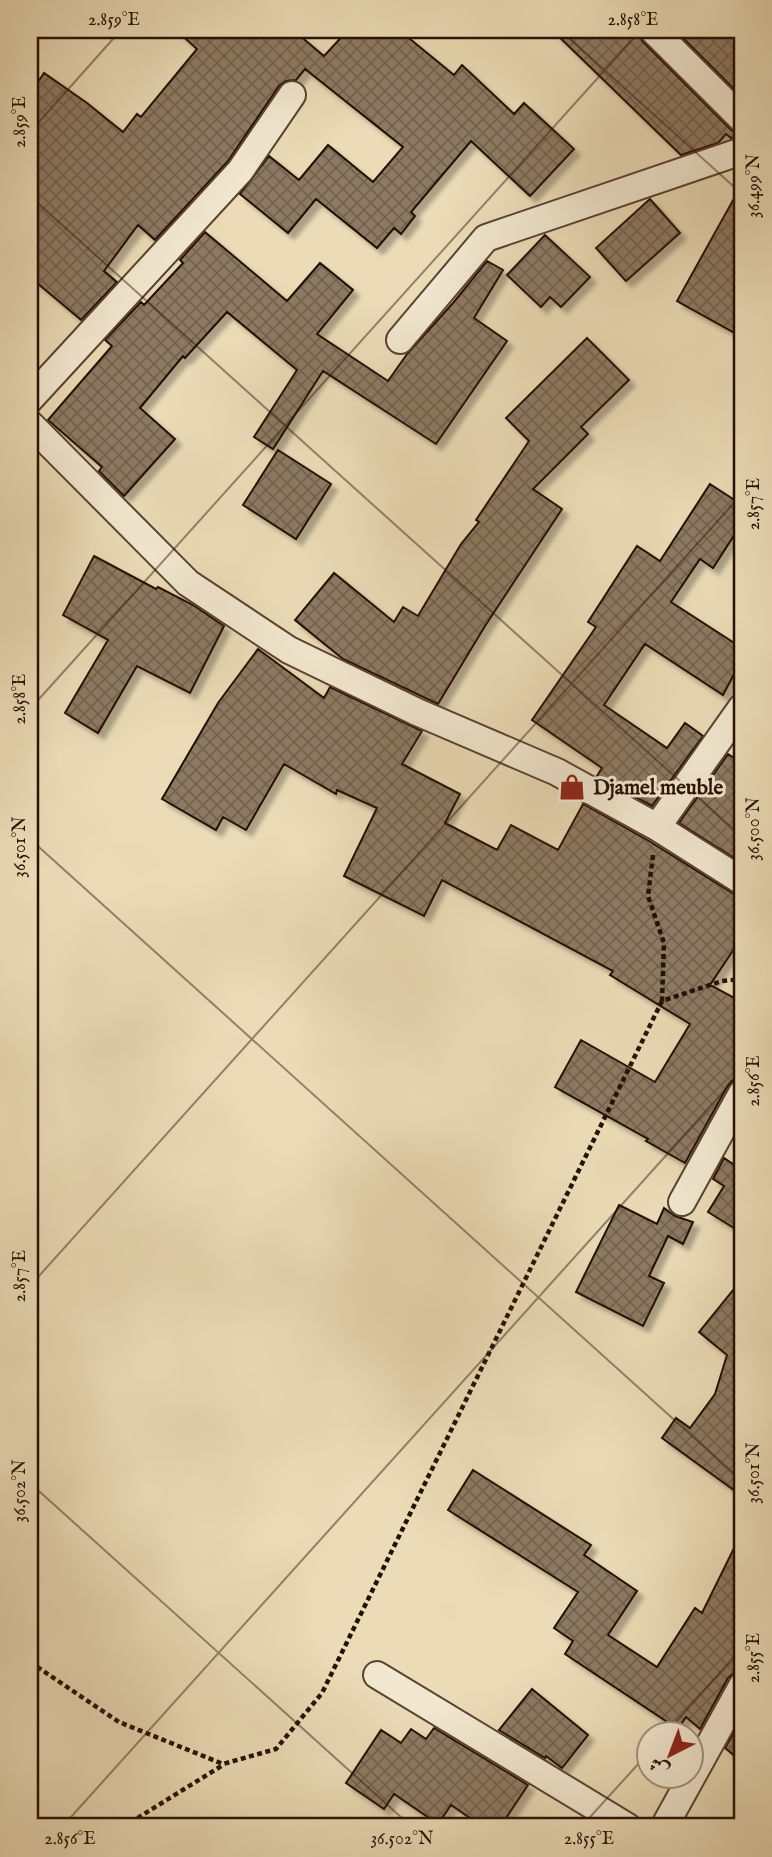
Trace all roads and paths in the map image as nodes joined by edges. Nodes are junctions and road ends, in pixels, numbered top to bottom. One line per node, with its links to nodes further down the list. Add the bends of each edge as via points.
1 (653, 30): 3 (street)
2 (292, 95): 6 (street, via 240,171)
3 (742, 119)
4 (742, 151): 5 (street, via 486,238)
5 (400, 340)
6 (30, 399)
7 (30, 424): 9 (street, via 188,583 289,650 557,772)
8 (742, 707): 9 (street)
9 (657, 827): 10 (street); 12 (path, via 648,896 664,943)
10 (742, 881)
11 (742, 979): 12 (path)
12 (662, 1001): 18 (path, via 322,1693 276,1749)
13 (742, 1093): 14 (street)
14 (682, 1202)
15 (30, 1662): 18 (path, via 119,1722)
16 (377, 1675): 20 (street)
17 (742, 1686): 21 (street)
18 (223, 1764): 19 (path)
19 (123, 1827)
20 (628, 1827)
21 (663, 1827)

